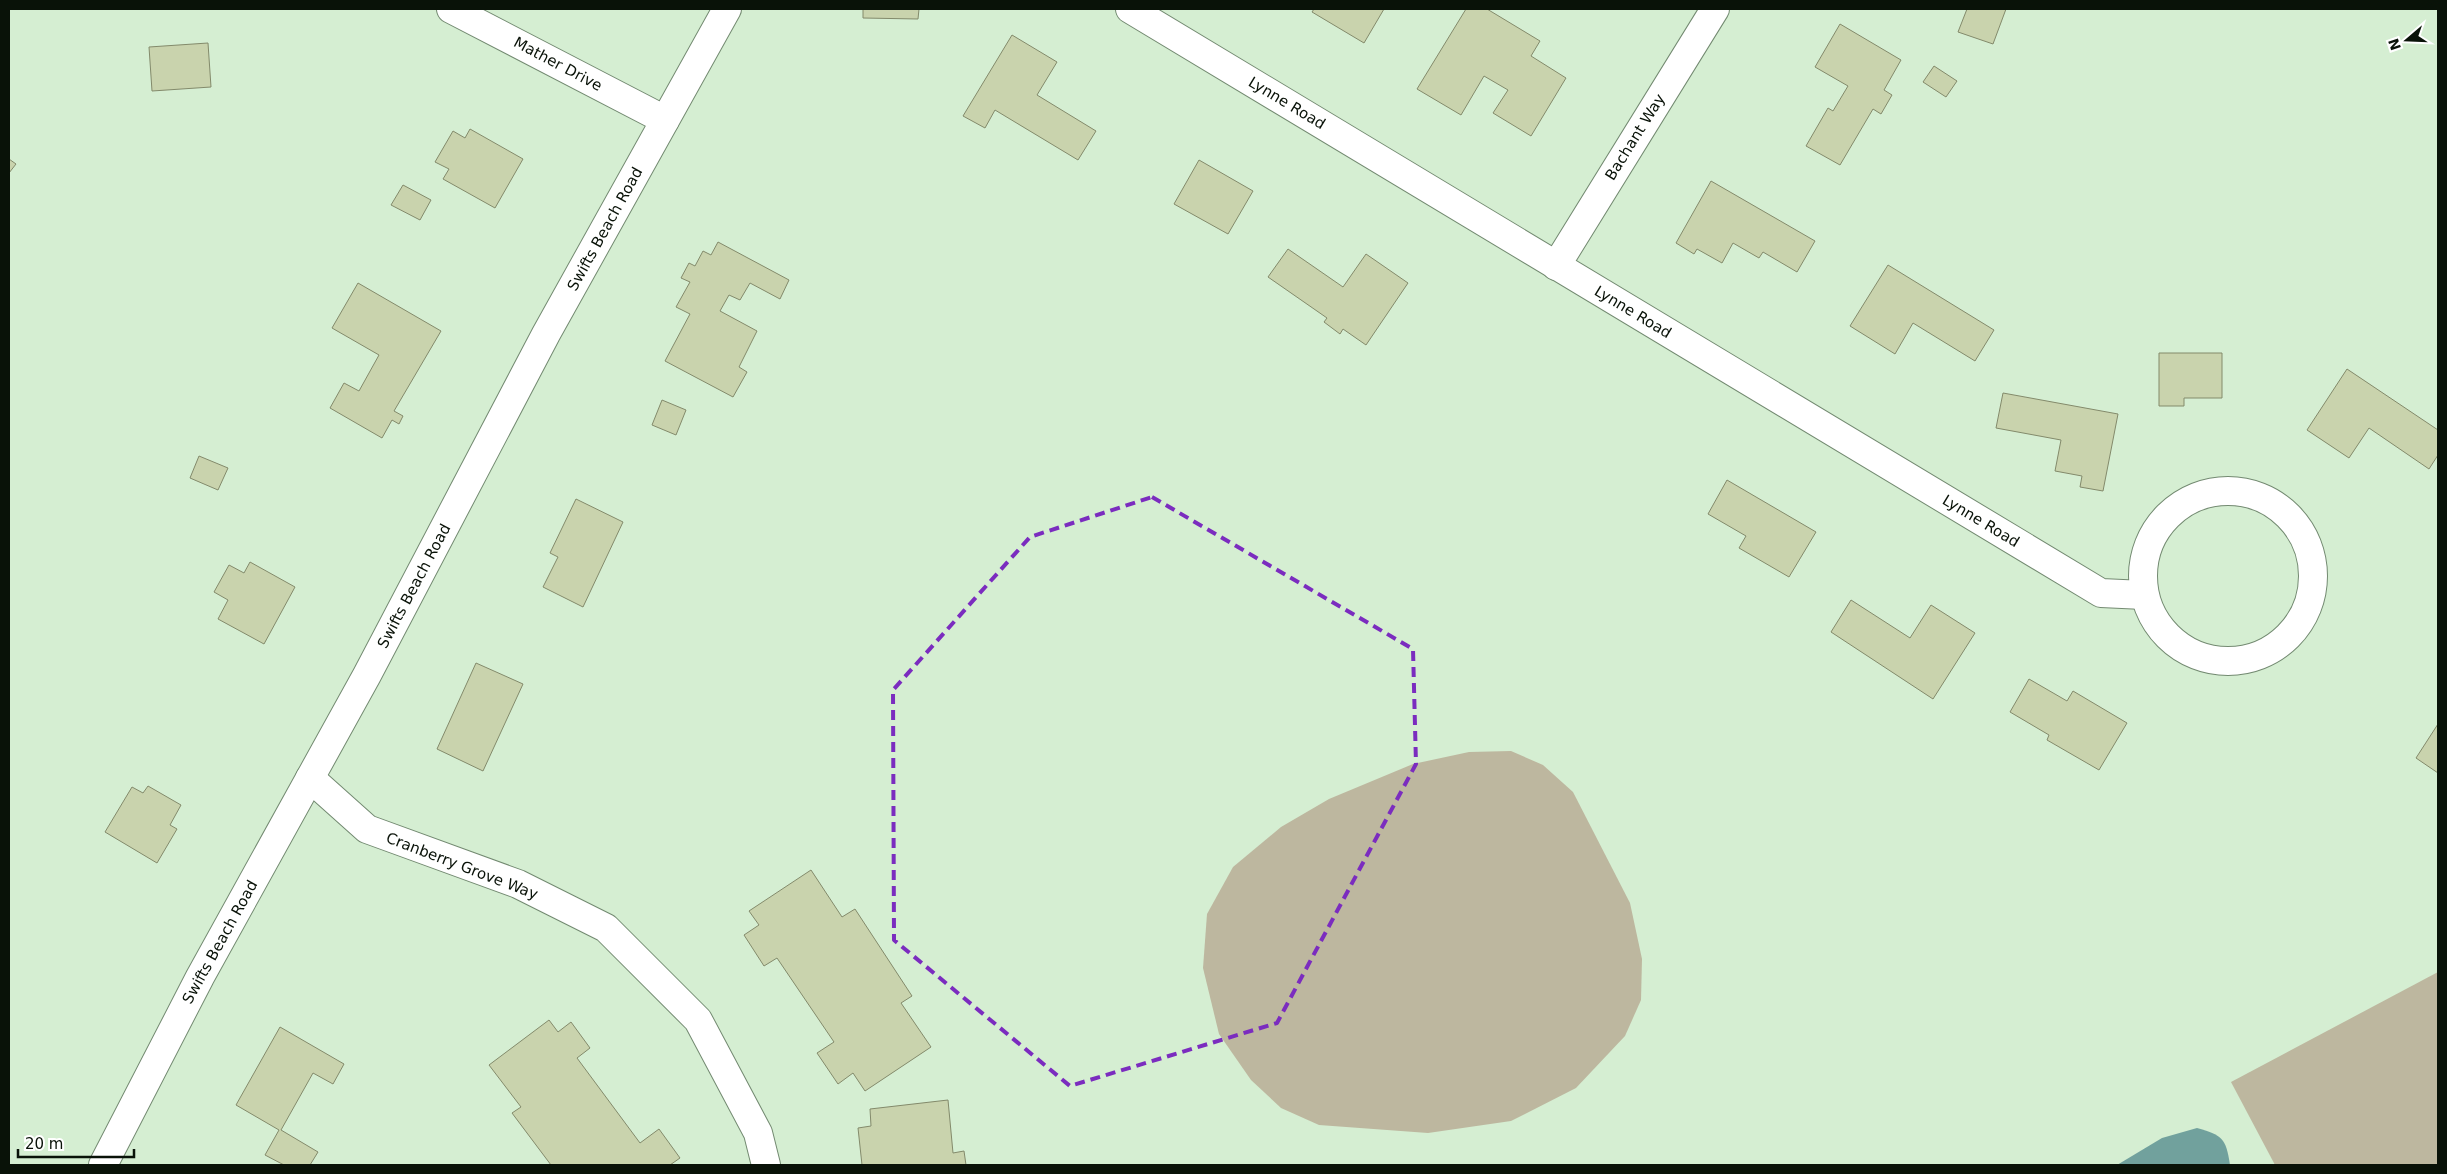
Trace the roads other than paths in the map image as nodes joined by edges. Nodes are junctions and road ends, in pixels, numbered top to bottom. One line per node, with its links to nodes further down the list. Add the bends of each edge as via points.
1 (452, 9): 5 (street, Mather Drive)
2 (727, 9): 5 (street, Swifts Beach Road)
3 (1130, 9): 6 (street, Lynne Road)
4 (1715, 9): 6 (street, Bachant Way)
5 (665, 120): 8 (street, Swifts Beach Road, via 546,334)
6 (1556, 266): 7 (street, Lynne Road, via 2101,593)
7 (2144, 595): 7 (street, via 2158,626 2182,649 2214,661 2248,660 2278,646 2301,621 2313,590 2312,556 2298,525 2273,502 2242,490 2208,491 2177,505 2154,530 2142,562)
8 (310, 778): 9 (street, Swifts Beach Road, via 200,977); 10 (street, Cranberry Grove Way, via 367,829 518,884 606,928 698,1020 758,1133)
9 (103, 1165)
10 (766, 1165)

